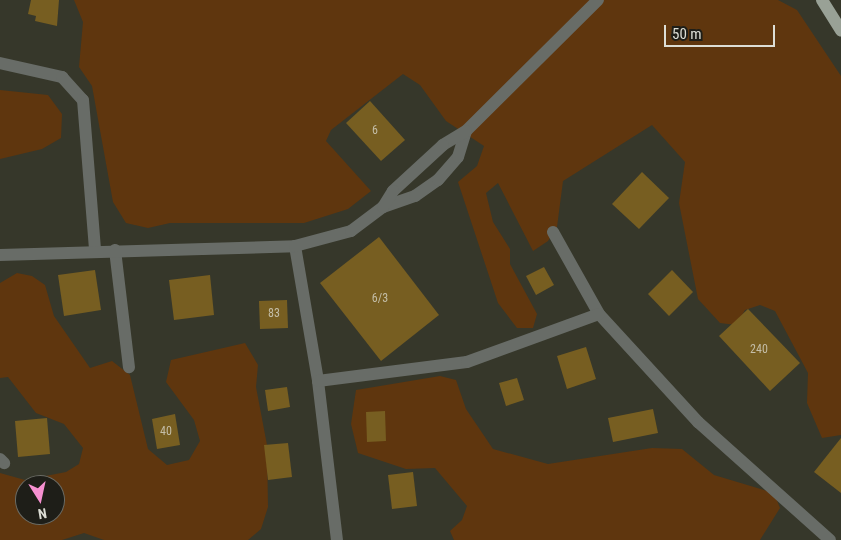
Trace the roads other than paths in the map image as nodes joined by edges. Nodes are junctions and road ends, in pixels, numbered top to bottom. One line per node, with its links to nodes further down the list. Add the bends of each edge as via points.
1 (598, 0): 5 (street)
2 (822, 0): 3 (main road)
3 (841, 31)
4 (0, 63): 9 (street, via 62,77 83,100)
5 (466, 131): 6 (street, via 443,145 392,191); 6 (street, via 458,157 438,180 415,196)
6 (384, 207): 8 (street, via 351,231)
7 (553, 232): 12 (street)
8 (295, 246): 10 (street); 14 (street)
9 (95, 250): 10 (street); 11 (street)
10 (115, 250): 13 (street)
11 (0, 255)
12 (599, 314): 14 (street, via 467,362); 16 (street, via 698,422)
13 (129, 367)
14 (318, 381): 15 (street)
15 (337, 540)
16 (830, 540)

